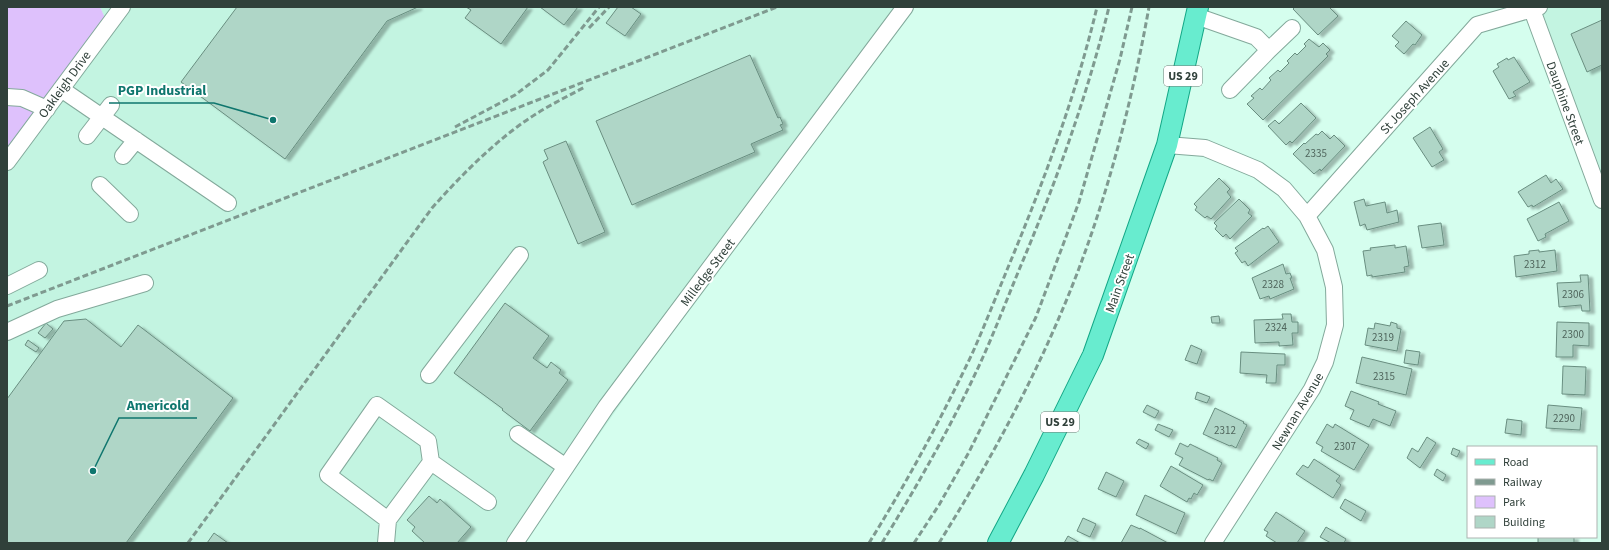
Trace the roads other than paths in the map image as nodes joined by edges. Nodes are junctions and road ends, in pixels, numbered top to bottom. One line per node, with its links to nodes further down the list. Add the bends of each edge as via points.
1 (122, 7): 7 (street, Oakleigh Drive)
2 (905, 7): 30 (street, Milledge Street, via 606,407)
3 (1534, 8): 18 (street, Dauphine Street); 21 (street, St Joseph Avenue, via 1477,25)
4 (1197, 11): 6 (street, via 1256,37); 14 (main road, Main Street / US 29)
5 (1292, 28): 6 (street)
6 (1268, 50): 8 (street)
7 (61, 88): 10 (street, Oakleigh Drive); 11 (street)
8 (1230, 90)
9 (7, 97): 10 (street, via 22,98)
10 (46, 109): 16 (street, Oakleigh Drive)
11 (106, 111): 12 (street); 13 (street)
12 (130, 131): 15 (street); 19 (street)
13 (87, 136)
14 (1167, 145): 21 (street, Newnan Avenue, via 1205,148 1258,170 1284,189); 35 (main road, Main Street / US 29, via 1093,355)
15 (123, 156)
16 (7, 162)
17 (100, 185): 20 (street)
18 (1602, 200)
19 (228, 203)
20 (130, 214)
21 (1307, 216): 36 (street, Newnan Avenue, via 1325,250 1334,286 1334,325 1326,362 1312,389)
22 (520, 255): 27 (street)
23 (39, 270): 25 (street)
24 (145, 283): 26 (street, via 57,309)
25 (7, 286)
26 (7, 332)
27 (430, 375)
28 (518, 434): 30 (street)
29 (431, 462): 31 (street); 32 (street); 32 (street, via 428,441 377,405 328,475)
30 (566, 467): 34 (street, Milledge Street)
31 (488, 502)
32 (388, 520): 33 (street)
33 (386, 543)
34 (515, 543)
35 (998, 543)
36 (1213, 543)

